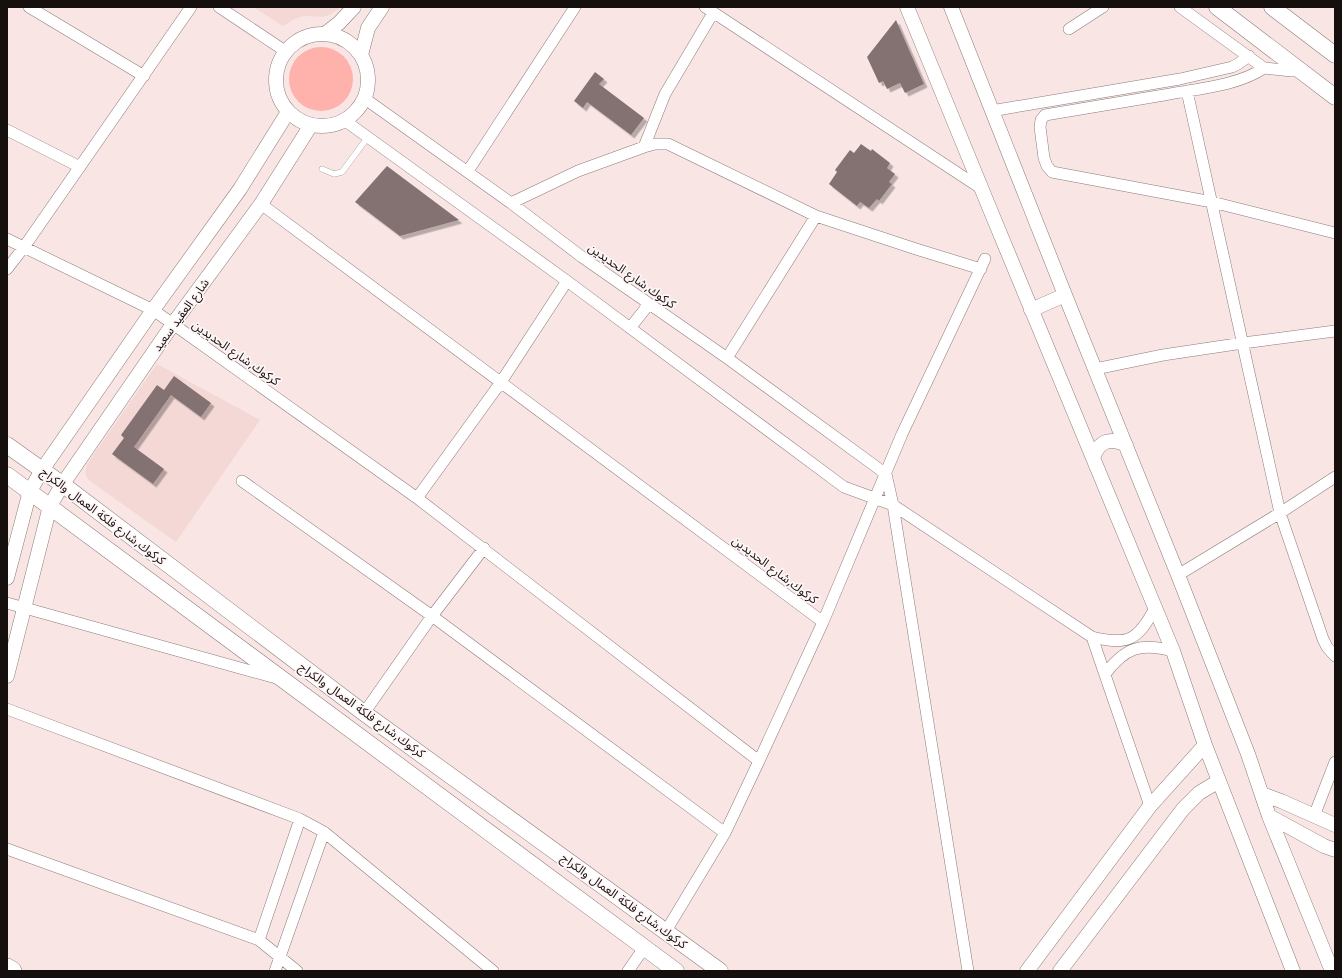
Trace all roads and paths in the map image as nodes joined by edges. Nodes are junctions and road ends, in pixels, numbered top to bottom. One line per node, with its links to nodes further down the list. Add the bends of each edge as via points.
1 (29, 7): 22 (street)
2 (191, 7): 22 (street)
3 (219, 7): 16 (street)
4 (354, 7): 15 (street)
5 (382, 7): 17 (street, via 368,28)
6 (575, 7): 35 (street)
7 (907, 7): 36 (street)
8 (951, 7): 26 (street)
9 (1103, 7): 14 (street)
10 (1180, 7): 19 (street)
11 (1217, 7): 21 (main road)
12 (1272, 7): 18 (main road)
13 (709, 10): 32 (street, via 665,94); 36 (street)
14 (1069, 29)
15 (326, 33): 16 (street, via 311,34 297,40); 17 (street, via 341,37)
16 (285, 51): 27 (street, via 277,69 276,88 280,101)
17 (361, 55): 25 (street, via 368,76)
18 (1335, 55)
19 (1249, 56): 20 (street); 26 (street, via 1232,67 1180,79)
20 (1264, 68): 21 (street); 23 (street, via 1242,79)
21 (1301, 70): 24 (main road)
22 (144, 76): 33 (street)
23 (1187, 91): 37 (street); 37 (street, via 1045,115 1040,127 1044,158 1046,166 1052,172)
24 (1335, 97)
25 (364, 98): 28 (street, via 356,111); 35 (street, كركوك,شارع الحديدين)
26 (992, 111): 46 (street)
27 (288, 112): 29 (street); 48 (street, شارع العقيد سعيد, via 240,189)
28 (344, 120): 29 (street, via 328,125); 31 (street)
29 (311, 125): 39 (street, شارع العقيد سعيد)
30 (7, 130): 33 (street)
31 (368, 137): 34 (lane, via 342,172 334,174); 45 (street)
32 (644, 147): 38 (street, via 578,171); 40 (street, via 668,144)
33 (80, 167): 43 (street)
34 (322, 169)
35 (468, 171): 38 (street, كركوك,شارع الحديدين)
36 (982, 189): 49 (street)
37 (1212, 202): 41 (street); 53 (street)
38 (511, 203): 47 (street, كركوك,شارع الحديدين)
39 (261, 204): 50 (street, شارع العقيد سعيد); 56 (street, كركوك,شارع الحديدين)
40 (816, 216): 54 (street); 61 (street, via 916,249 983,264 902,434)
41 (1335, 233)
42 (7, 239): 43 (street, كركوك,شارع الحديدين)
43 (24, 247): 44 (street); 48 (street, كركوك,شارع الحديدين)
44 (7, 269)
45 (566, 281): 51 (street); 56 (street)
46 (1065, 295): 49 (street); 55 (street)
47 (649, 304): 51 (street); 54 (street, كركوك,شارع الحديدين)
48 (153, 310): 50 (street, كركوك,شارع الحديدين); 60 (street, شارع العقيد سعيد)
49 (1031, 310): 59 (street)
50 (173, 324): 65 (street, شارع العقيد سعيد); 67 (street, كركوك,شارع الحديدين)
51 (630, 328): 68 (street, via 844,487)
52 (1335, 331): 53 (street)
53 (1243, 343): 55 (street, via 1163,355); 71 (street)
54 (727, 358): 61 (street, كركوك,شارع الحديدين)
55 (1095, 369): 58 (street)
56 (501, 382): 67 (street); 79 (street, كركوك,شارع الحديدين)
57 (7, 445): 60 (main road, كركوك,شارع فلكة العمال والكراج)
58 (1126, 445): 59 (street, via 1106,442 1096,449); 73 (street)
59 (1093, 458): 77 (street)
60 (42, 470): 65 (main road, كركوك,شارع فلكة العمال والكراج); 66 (street, شارع العقيد سعيد)
61 (886, 474): 68 (street); 69 (street)
62 (7, 475): 66 (main road, كركوك,شارع فلكة العمال والكراج)
63 (1335, 477): 71 (street)
64 (242, 481): 78 (street)
65 (62, 485): 70 (street, شارع العقيد سعيد); 87 (main road, كركوك,شارع فلكة العمال والكراج)
66 (30, 491): 70 (main road, كركوك,شارع فلكة العمال والكراج); 74 (street, شارع العقيد سعيد)
67 (417, 498): 72 (street, كركوك,شارع الحديدين)
68 (875, 499): 69 (street); 79 (street)
69 (893, 505): 80 (street); 114 (street)
70 (50, 506): 76 (street, شارع العقيد سعيد); 85 (main road, كركوك,شارع فلكة العمال والكراج)
71 (1280, 513): 73 (street); 82 (street, via 1323,639)
72 (484, 548): 78 (street); 89 (street, كركوك,شارع الحديدين)
73 (1178, 575): 92 (street)
74 (7, 578)
75 (7, 603): 76 (street)
76 (24, 607): 84 (street, شارع العقيد سعيد); 85 (street)
77 (1155, 608): 80 (street, via 1145,626 1136,635 1117,641); 81 (street)
78 (432, 616): 87 (street); 99 (street)
79 (823, 622): 89 (street)
80 (1092, 637): 83 (street)
81 (1173, 651): 83 (street, via 1151,646 1129,651); 88 (street)
82 (1335, 656)
83 (1105, 674): 93 (street)
84 (7, 676)
85 (287, 681): 104 (main road, كركوك,شارع فلكة العمال والكراج)
86 (7, 709): 96 (street)
87 (364, 713): 102 (main road, كركوك,شارع فلكة العمال والكراج)
88 (1205, 745): 91 (street); 93 (street)
89 (759, 761): 99 (street)
90 (1335, 762): 95 (street)
91 (1219, 781): 116 (street, via 1199,793 1183,809); 117 (street)
92 (1262, 794): 94 (street); 95 (street)
93 (1150, 806): 115 (street)
94 (1269, 816): 101 (street); 118 (street)
95 (1314, 816): 97 (street)
96 (300, 819): 98 (street); 103 (street)
97 (1335, 825)
98 (324, 832): 105 (street); 111 (street)
99 (725, 833): 102 (street)
100 (7, 849): 103 (street)
101 (1335, 850)
102 (666, 931): 113 (main road, كركوك,شارع فلكة العمال والكراج)
103 (259, 940): 105 (street)
104 (644, 948): 107 (main road, كركوك,شارع فلكة العمال والكراج); 112 (street)
105 (279, 957): 109 (street); 110 (street)
106 (7, 968): 108 (highway)
107 (667, 968)
108 (12, 971)
109 (275, 971)
110 (297, 971)
111 (493, 971)
112 (628, 971)
113 (720, 971)
114 (968, 971)
115 (1027, 971)
116 (1060, 971)
117 (1293, 971)
118 (1332, 971)

